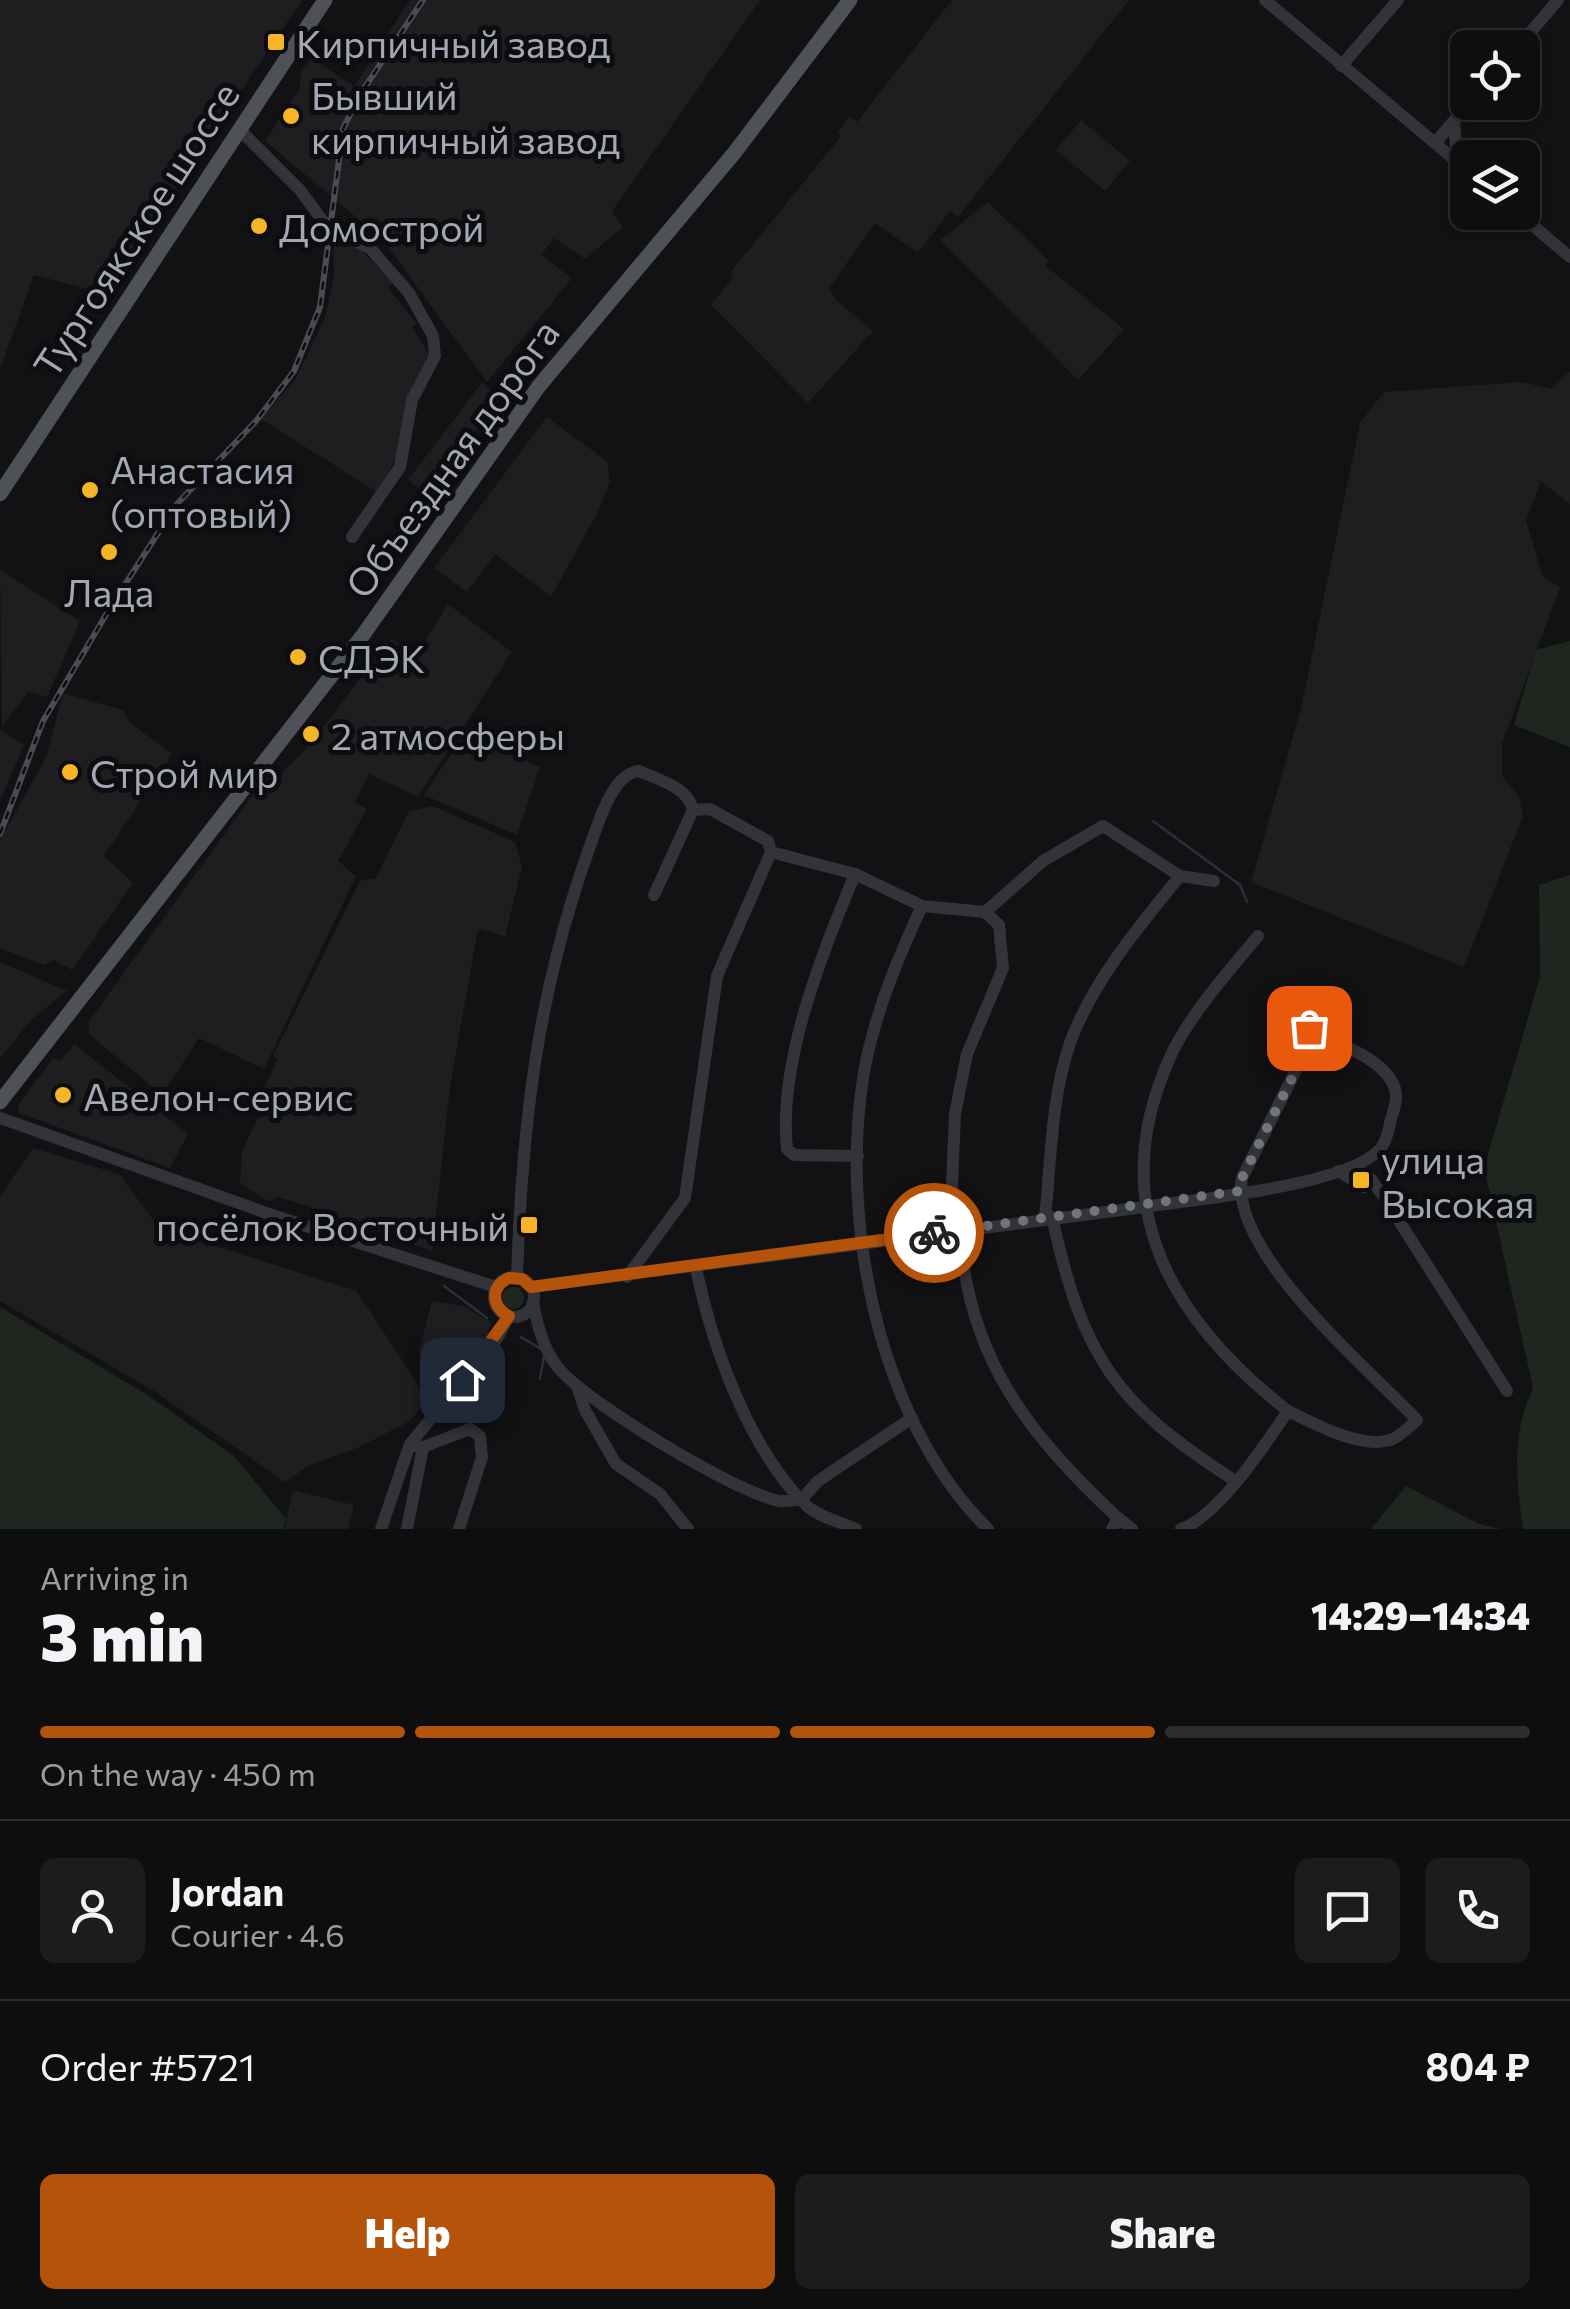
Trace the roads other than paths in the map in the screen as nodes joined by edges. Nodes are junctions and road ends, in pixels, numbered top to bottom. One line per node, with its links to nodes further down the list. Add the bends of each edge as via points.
1 (325, 0): 9 (main road, Тургоякское шоссе)
2 (850, 0): 28 (main road, Объездная дорога, via 735,152 482,460 309,706)
3 (1265, 0): 7 (street)
4 (1398, 0): 7 (street)
5 (1558, 0): 6 (street)
6 (1532, 30)
7 (1342, 66): 11 (street)
8 (1454, 122): 10 (street); 11 (street)
9 (239, 129): 15 (main road, Тургоякское шоссе); 16 (street, via 328,228 370,248 409,293 433,336 435,356 412,400 400,468)
10 (1457, 140)
11 (1435, 143): 12 (street)
12 (1450, 156)
13 (1539, 230): 14 (street)
14 (1570, 256)
15 (0, 494)
16 (352, 537)
17 (694, 810): 18 (street, via 710,809 768,841); 22 (street); 38 (street, via 682,792 640,770 622,778 599,821 544,999 527,1092)
18 (771, 852): 19 (street); 39 (street, via 717,976 685,1198)
19 (855, 874): 23 (street); 30 (street, via 822,955 791,1074 786,1138 794,1155)
20 (1180, 876): 21 (street); 24 (street, via 1103,826 1043,861); 34 (street, via 1116,962 1070,1042 1056,1104)
21 (1214, 881)
22 (654, 896)
23 (922, 906): 24 (street); 30 (street, via 872,1034)
24 (985, 912): 35 (street, via 999,926 1002,968 967,1054 956,1114)
25 (1258, 936): 33 (street, via 1173,1052 1155,1102)
26 (1324, 994): 27 (street, via 1308,1022)
27 (1313, 1036): 31 (street, via 1357,1053 1383,1070 1395,1089 1382,1147); 32 (street)
28 (0, 1102)
29 (0, 1118): 40 (street)
30 (858, 1156): 36 (street)
31 (1346, 1170): 32 (street); 44 (street, via 1364,1187 1372,1180)
32 (1240, 1191): 33 (street); 45 (street, via 1270,1264 1416,1420 1395,1439 1378,1442)
33 (1144, 1208): 34 (street); 45 (street, via 1178,1295 1245,1378)
34 (1048, 1218): 35 (street); 47 (street, via 1075,1306 1118,1384 1175,1442)
35 (955, 1230): 36 (street); 49 (street, via 976,1325 1022,1418)
36 (860, 1242): 37 (street); 46 (street, via 886,1354)
37 (696, 1268): 39 (street); 48 (street, via 738,1395 783,1482)
38 (517, 1277): 40 (street); 41 (street)
39 (626, 1277): 41 (street)
40 (496, 1287): 42 (street, via 496,1304)
41 (532, 1294): 42 (street, via 526,1312); 43 (street, via 546,1345)
42 (509, 1316): 50 (street, via 410,1444)
43 (576, 1384): 48 (street, via 730,1480 781,1502); 53 (street, via 616,1464 660,1494)
44 (1508, 1390)
45 (1288, 1411): 47 (street)
46 (912, 1418): 48 (street, via 818,1481); 55 (street)
47 (1234, 1480): 57 (street, via 1205,1516)
48 (802, 1499): 54 (street)
49 (1115, 1523): 56 (street)
50 (381, 1529)
51 (407, 1529): 52 (street, via 419,1446 470,1430 480,1436 482,1457)
52 (460, 1529)
53 (688, 1529)
54 (856, 1529)
55 (988, 1529)
56 (1132, 1529)
57 (1181, 1529)

